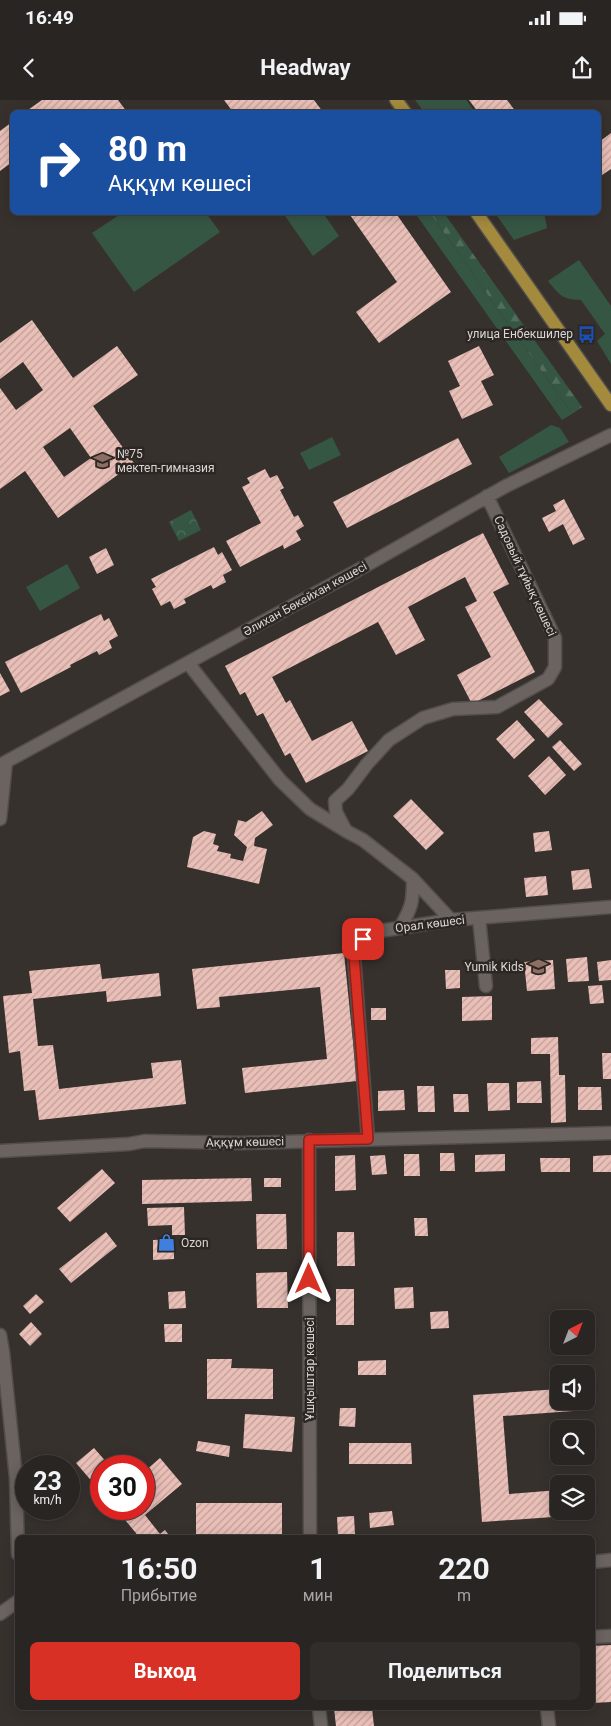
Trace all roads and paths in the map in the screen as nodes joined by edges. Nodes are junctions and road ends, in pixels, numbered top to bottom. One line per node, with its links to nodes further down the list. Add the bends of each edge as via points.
1 (478, 215): 2 (main road)
2 (611, 405)
3 (611, 435): 4 (street, Әлихан Бөкейхан көшесі)
4 (487, 496): 5 (street, Әлихан Бөкейхан көшесі); 8 (street, Садовый тұйық көшесі, via 555,638 555,667 548,679 497,707 445,711 423,718 389,740 335,801 336,812)
5 (188, 664): 6 (street, Әлихан Бөкейхан көшесі); 8 (street, via 280,780 310,809)
6 (3, 764): 7 (street)
7 (0, 819)
8 (346, 831): 9 (street, via 363,840)
9 (413, 879): 12 (street); 13 (street, via 411,909)
10 (611, 906): 11 (street, Орал көшесі)
11 (479, 918): 12 (street, Орал көшесі); 14 (street)
12 (451, 920): 13 (street, Орал көшесі)
13 (400, 928): 16 (street, Орал көшесі, via 380,931 363,939 354,956)
14 (486, 986)
15 (611, 1133): 16 (street, Аққұм көшесі)
16 (368, 1139): 17 (street, Аққұм көшесі)
17 (309, 1140): 18 (street, Аққұм көшесі, via 242,1143 145,1141); 21 (street, Ұшқыштар көшесі)
18 (0, 1150)
19 (0, 1336): 20 (street, via 16,1478)
20 (18, 1535)
21 (310, 1535)
22 (611, 1560): 23 (street)
23 (595, 1562)
24 (15, 1604): 25 (street)
25 (0, 1614)
26 (611, 1636): 27 (street)
27 (595, 1637)
28 (319, 1710): 30 (street)
29 (547, 1710): 31 (street)
30 (321, 1726)
31 (549, 1726)

